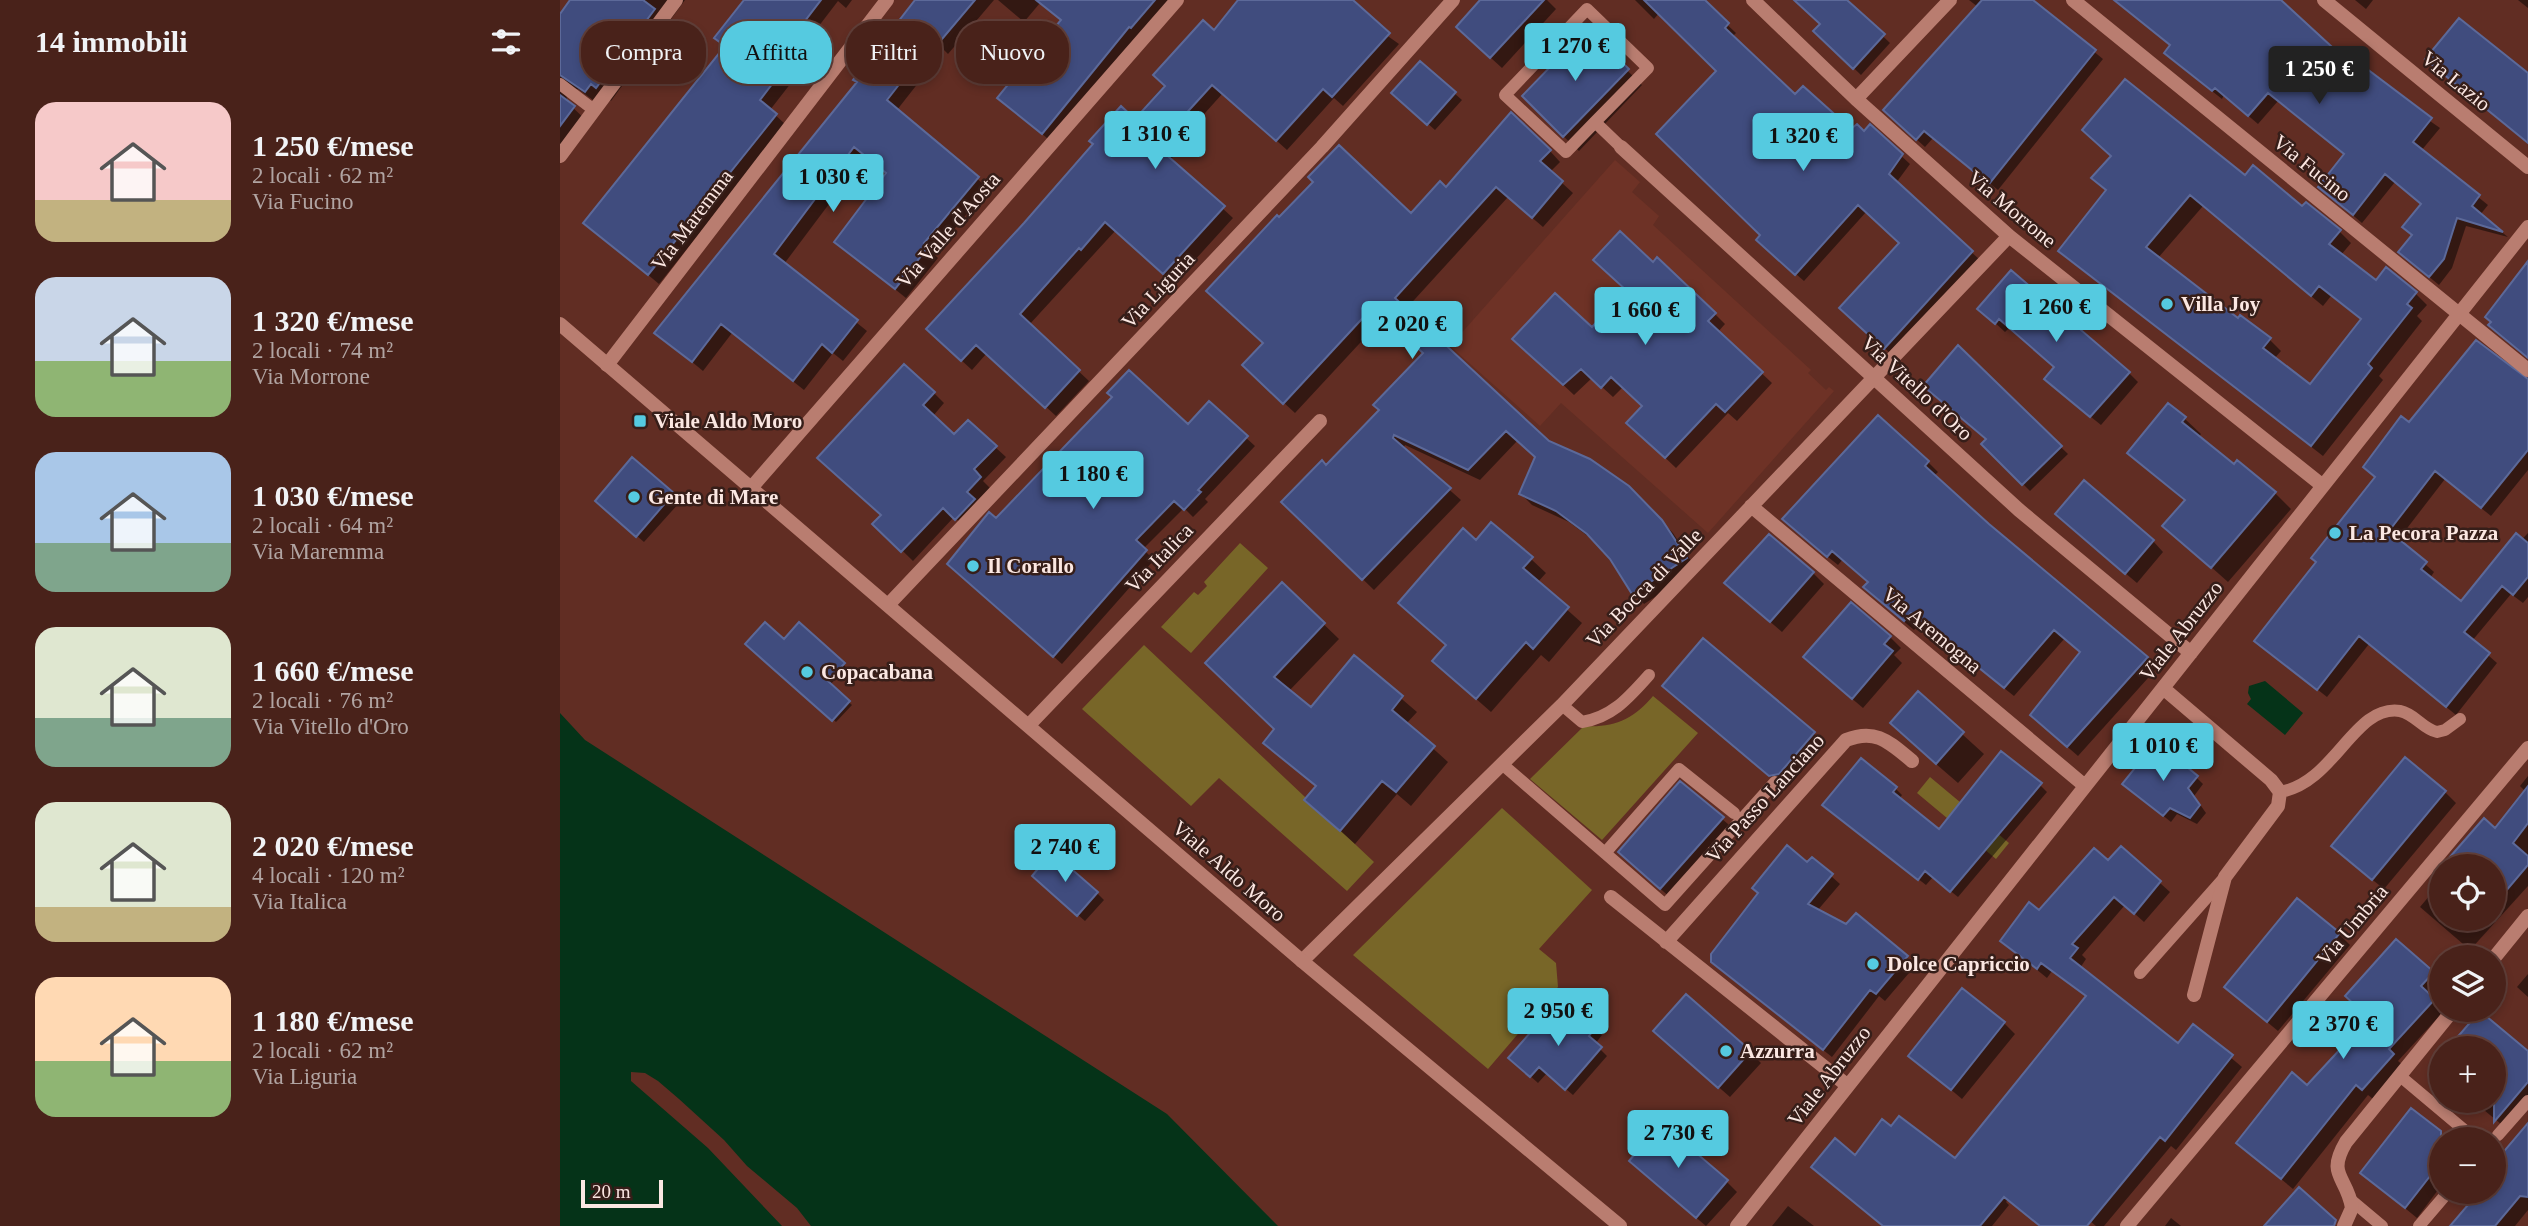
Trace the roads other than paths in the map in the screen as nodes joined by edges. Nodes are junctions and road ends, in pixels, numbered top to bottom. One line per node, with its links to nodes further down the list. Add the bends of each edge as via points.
1 (676, 0): 11 (street)
2 (887, 0): 20 (street, Via Maremma)
3 (1177, 0): 25 (street, Via Valle d'Aosta)
4 (1453, 0): 27 (street, Via Liguria, via 1322,147)
5 (1753, 0): 10 (street, Via Morrone)
6 (1950, 0): 10 (street)
7 (2073, 0): 18 (street, Via Fucino)
8 (2324, 0): 15 (street, Via Lazio)
9 (560, 84): 11 (lane)
10 (1856, 99): 17 (street, Via Morrone)
11 (594, 110): 14 (street)
12 (1595, 122): 12 (lane, via 1648,68 1587,9 1505,95 1566,152); 13 (lane)
13 (1621, 147): 22 (street, Via Vitello d'Oro)
14 (560, 156)
15 (2528, 167)
16 (2528, 227): 18 (street, Viale Abruzzo)
17 (2009, 236): 22 (street, Via Bocca di Valle); 24 (street, Via Morrone)
18 (2458, 315): 21 (street, Via Fucino); 24 (street, Viale Abruzzo)
19 (560, 324): 20 (street, Viale Aldo Moro)
20 (607, 365): 25 (street, Viale Aldo Moro)
21 (2528, 370)
22 (1873, 376): 26 (street, Via Bocca di Valle); 28 (street, Via Vitello d'Oro, via 2019,510)
23 (1320, 421): 33 (street, Via Italica)
24 (2323, 486): 28 (street, Viale Abruzzo)
25 (751, 488): 27 (street, Viale Aldo Moro)
26 (1751, 506): 31 (street, Via Bocca di Valle); 38 (street, Via Aremogna)
27 (889, 604): 33 (street, Viale Aldo Moro)
28 (2191, 653): 30 (street, Viale Abruzzo)
29 (1649, 675): 31 (lane, via 1604,717 1582,722)
30 (2163, 688): 38 (street, Viale Abruzzo); 39 (street)
31 (1562, 705): 36 (street, Via Bocca di Valle)
32 (2460, 719): 39 (lane, via 2437,732 2404,712 2378,714 2360,727 2310,782)
33 (1029, 725): 47 (street, Viale Aldo Moro)
34 (2528, 748): 60 (street, Via Umbria)
35 (1912, 761): 45 (street, Via Passo Lanciano, via 1880,736 1864,734 1846,740)
36 (1502, 764): 41 (lane); 47 (street, Via Bocca di Valle)
37 (1774, 782): 41 (lane, via 1665,905)
38 (2085, 786): 52 (street, Viale Abruzzo)
39 (2280, 792): 42 (street, via 2278,806)
40 (1734, 813): 41 (lane, via 1679,769)
41 (1605, 853)
42 (2225, 877): 48 (lane); 49 (street)
43 (1611, 897): 45 (street)
44 (2528, 916): 46 (street)
45 (1666, 942): 52 (street)
46 (2505, 945)
47 (1302, 961): 58 (street, Viale Aldo Moro)
48 (2140, 973)
49 (2194, 995)
50 (2443, 1022): 51 (street)
51 (2400, 1076): 54 (lane); 56 (street, via 2338,1157 2337,1174)
52 (1848, 1086): 59 (street, Viale Abruzzo)
53 (2528, 1101): 55 (lane)
54 (2461, 1127)
55 (2505, 1127)
56 (2351, 1200): 61 (street); 62 (lane)
57 (2438, 1204): 63 (lane)
58 (1620, 1226)
59 (1737, 1226)
60 (2127, 1226)
61 (2344, 1226)
62 (2382, 1226)
63 (2419, 1226)

